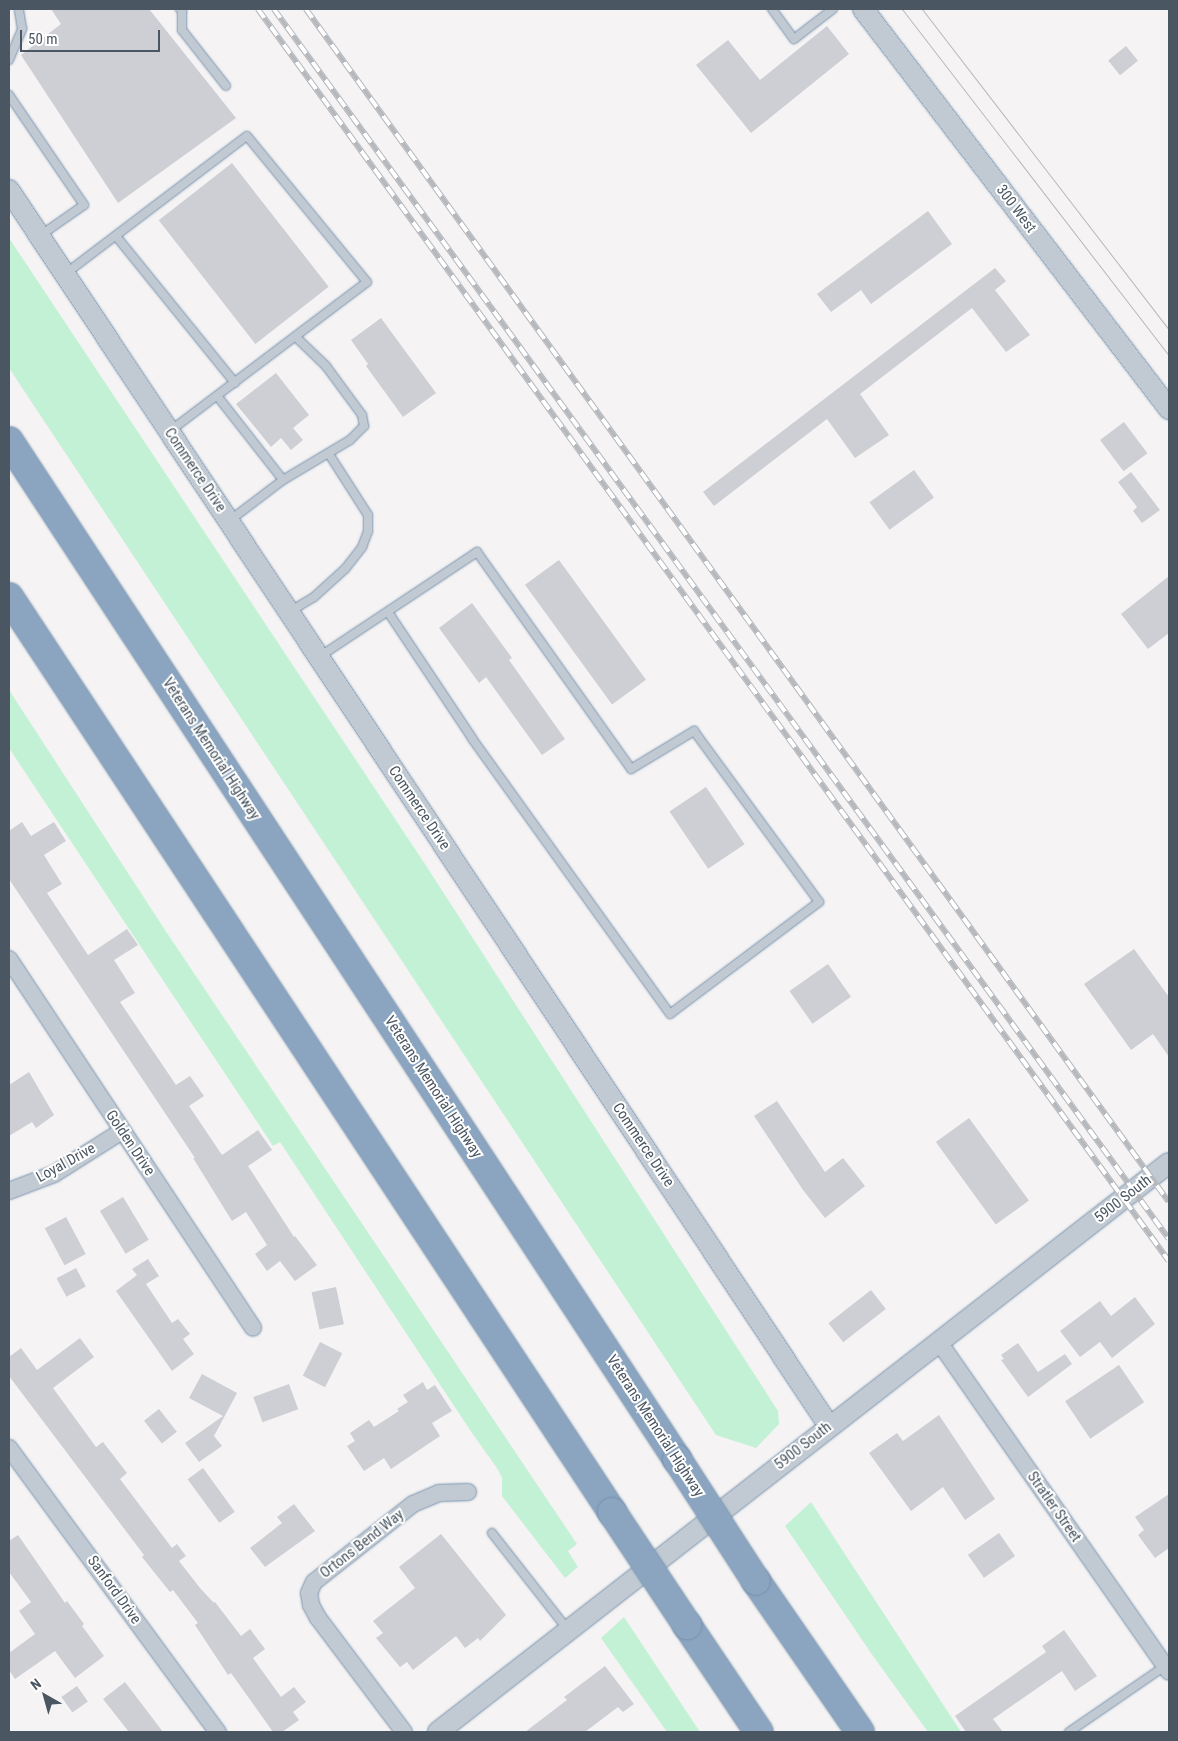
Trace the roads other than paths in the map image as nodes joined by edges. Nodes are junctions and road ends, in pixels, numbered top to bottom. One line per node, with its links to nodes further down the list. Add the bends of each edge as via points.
1 (19, 9): 6 (lane, via 22,30)
2 (180, 9): 7 (lane, via 182,30)
3 (772, 9): 4 (lane, via 794,39)
4 (833, 9)
5 (863, 9): 16 (street, 300 West)
6 (9, 60)
7 (226, 86)
8 (9, 95): 10 (lane, via 84,205)
9 (9, 190): 10 (street, Commerce Drive)
10 (39, 236): 12 (street, Commerce Drive)
11 (116, 236): 12 (lane); 13 (lane, via 247,136 367,282); 14 (lane)
12 (64, 274): 17 (street, Commerce Drive)
13 (296, 336): 14 (lane); 19 (lane, via 326,366 362,415 364,426)
14 (235, 383): 15 (lane)
15 (218, 396): 17 (lane); 20 (lane)
16 (1169, 409)
17 (169, 432): 21 (street, Commerce Drive)
18 (9, 441): 42 (highway, Veterans Memorial Highway, bridge, via 756,1581)
19 (329, 454): 20 (lane); 23 (lane, via 368,515 368,532 362,547 345,569 314,597)
20 (283, 480): 21 (lane)
21 (229, 521): 23 (street, Commerce Drive)
22 (9, 597): 41 (highway, bridge)
23 (290, 612): 25 (street, Commerce Drive)
24 (388, 612): 24 (lane, via 477,552 631,769 694,731 819,902 670,1014 472,738); 25 (lane)
25 (319, 657): 32 (street, Commerce Drive)
26 (9, 960): 27 (street, Golden Drive)
27 (122, 1131): 29 (street, Loyal Drive, via 54,1174); 30 (street, Golden Drive)
28 (1169, 1163): 31 (street, 5900 South)
29 (9, 1191)
30 (252, 1327)
31 (939, 1342): 32 (street, 5900 South); 37 (street, Stratler Street)
32 (829, 1426): 36 (street, 5900 South)
33 (9, 1448): 38 (street, Sanford Drive)
34 (468, 1492): 39 (street, Ortons Bend Way, via 439,1493 413,1504 314,1582 309,1593 318,1618)
35 (492, 1533): 36 (lane)
36 (568, 1630): 40 (street, 5900 South)
37 (1167, 1669): 43 (lane)
38 (218, 1732)
39 (404, 1732)
40 (438, 1732)
41 (759, 1732)
42 (860, 1732)
43 (1069, 1732)

